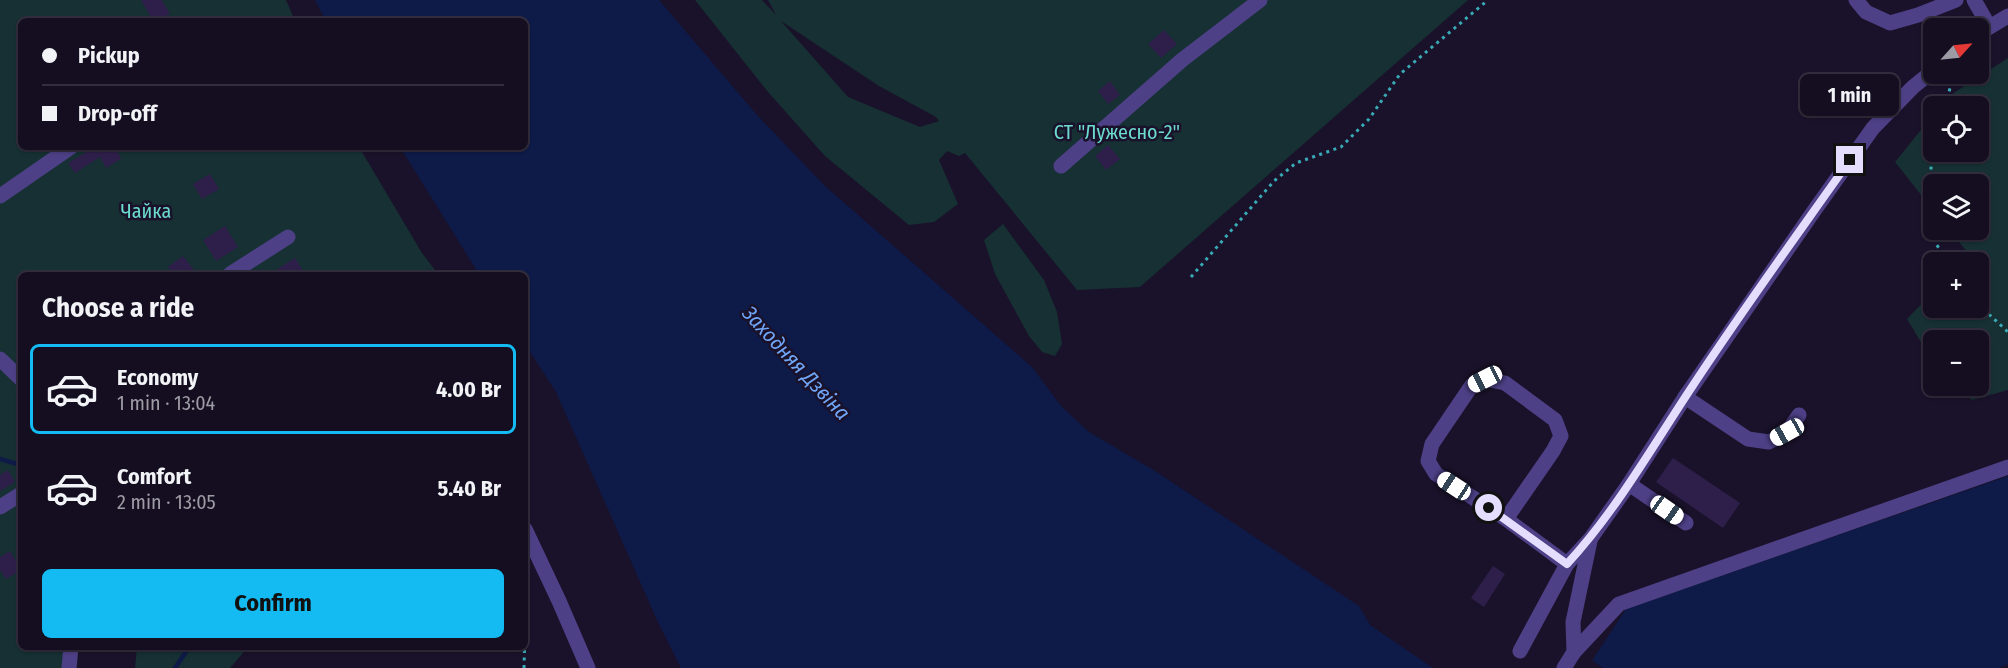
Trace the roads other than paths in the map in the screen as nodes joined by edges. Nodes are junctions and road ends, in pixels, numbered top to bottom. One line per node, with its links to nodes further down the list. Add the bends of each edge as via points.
1 (1260, 0): 10 (street, via 1182,60)
2 (1856, 0): 3 (street, via 1866,12 1890,23)
3 (1956, 0)
4 (1974, 0): 6 (street)
5 (2008, 16): 7 (street)
6 (1980, 18)
7 (1989, 27)
8 (1923, 78): 16 (street, via 1873,128)
9 (67, 150): 11 (street)
10 (1061, 166)
11 (0, 196)
12 (288, 237): 13 (street)
13 (233, 272)
14 (0, 359): 15 (street)
15 (18, 376)
16 (1685, 397): 17 (street, via 1748,439 1768,442 1787,432); 19 (street)
17 (1799, 415)
18 (2008, 467): 29 (street, via 1619,604)
19 (1629, 484): 23 (street); 25 (street)
20 (18, 496): 21 (street)
21 (0, 507)
22 (1506, 519): 22 (street, via 1561,436 1554,420 1505,383 1485,379 1472,386 1432,444 1428,461 1436,474); 26 (street)
23 (1686, 523)
24 (528, 535): 31 (street)
25 (1591, 538): 26 (street); 29 (street, via 1573,622)
26 (1567, 564): 28 (street)
27 (71, 650): 30 (street)
28 (1520, 651)
29 (1574, 652): 32 (street)
30 (69, 668)
31 (588, 668)
32 (1564, 668)

